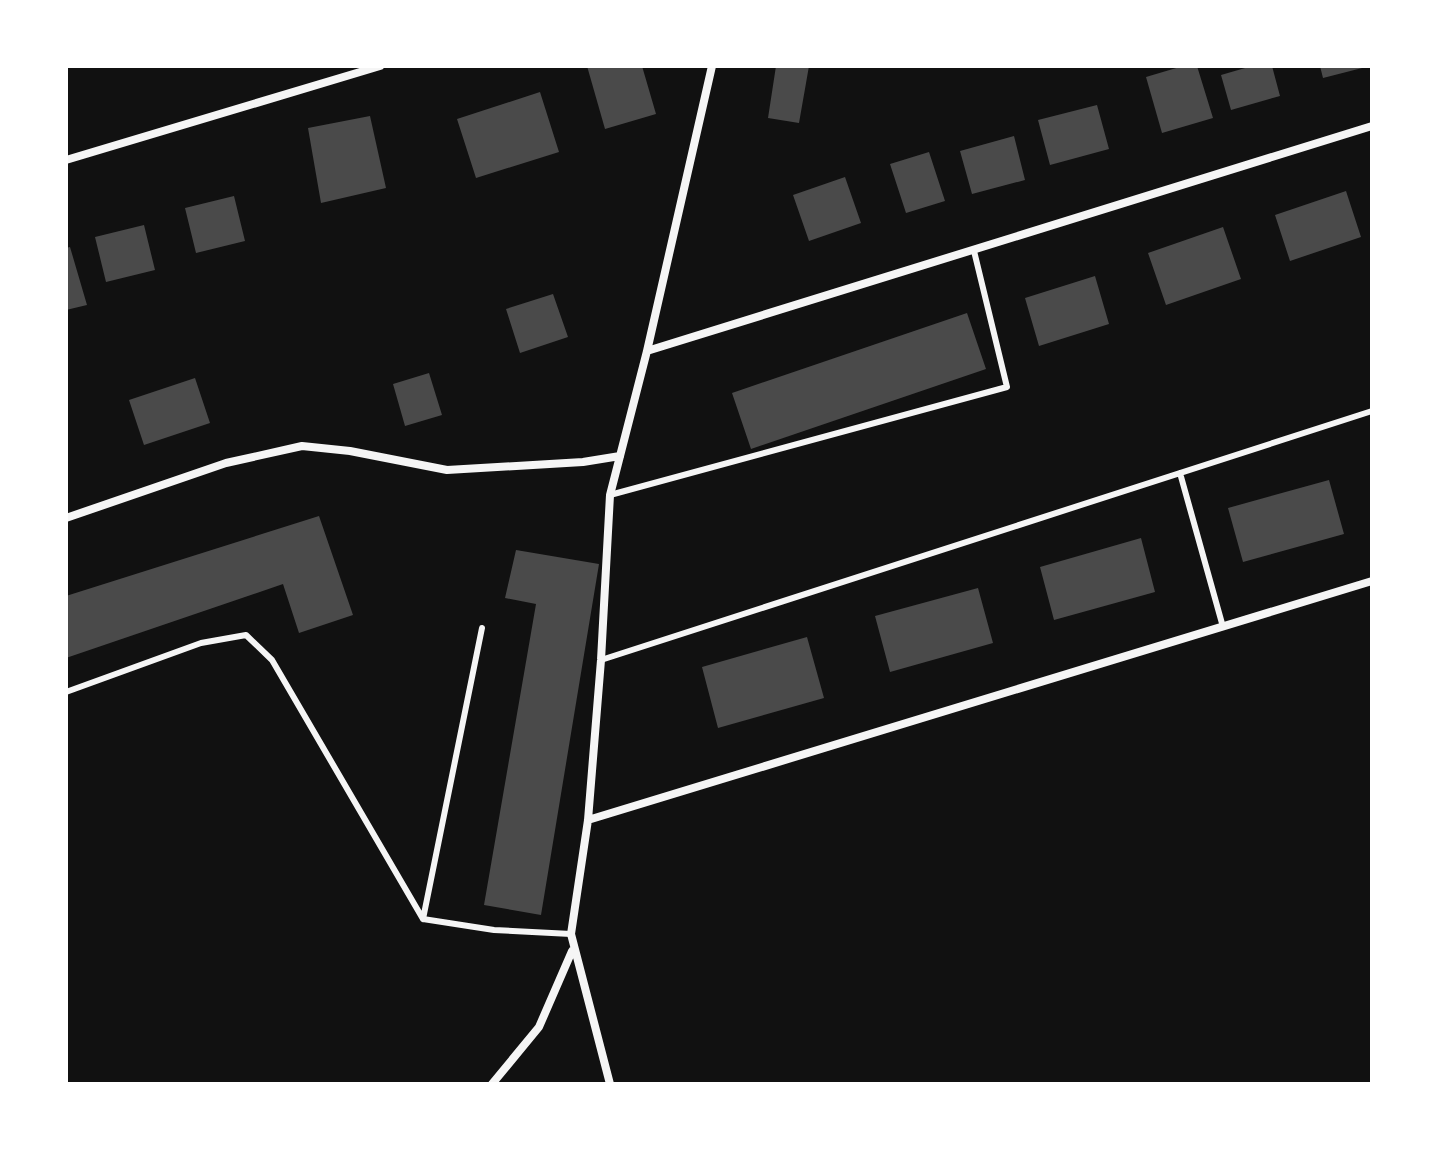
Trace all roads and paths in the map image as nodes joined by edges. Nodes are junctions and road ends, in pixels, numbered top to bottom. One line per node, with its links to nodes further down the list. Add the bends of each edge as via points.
1 (380, 66): 4 (street)
2 (712, 66): 6 (street)
3 (1372, 126): 5 (street)
4 (66, 160)
5 (974, 251): 6 (street); 10 (lane, via 1007,387)
6 (647, 351): 8 (street)
7 (1372, 411): 9 (lane)
8 (620, 456): 10 (street); 11 (street, via 447,470 302,446 226,463)
9 (1180, 473): 13 (lane); 15 (lane)
10 (610, 495): 15 (street)
11 (66, 518)
12 (1372, 581): 13 (street)
13 (1223, 627): 17 (street)
14 (482, 628): 18 (lane)
15 (601, 660): 17 (street)
16 (66, 692): 18 (lane, via 201,643 246,635 272,660)
17 (588, 820): 19 (street)
18 (423, 919): 19 (lane)
19 (571, 934): 20 (street)
20 (572, 950): 21 (street, via 539,1027); 22 (street)
21 (492, 1084)
22 (610, 1084)

